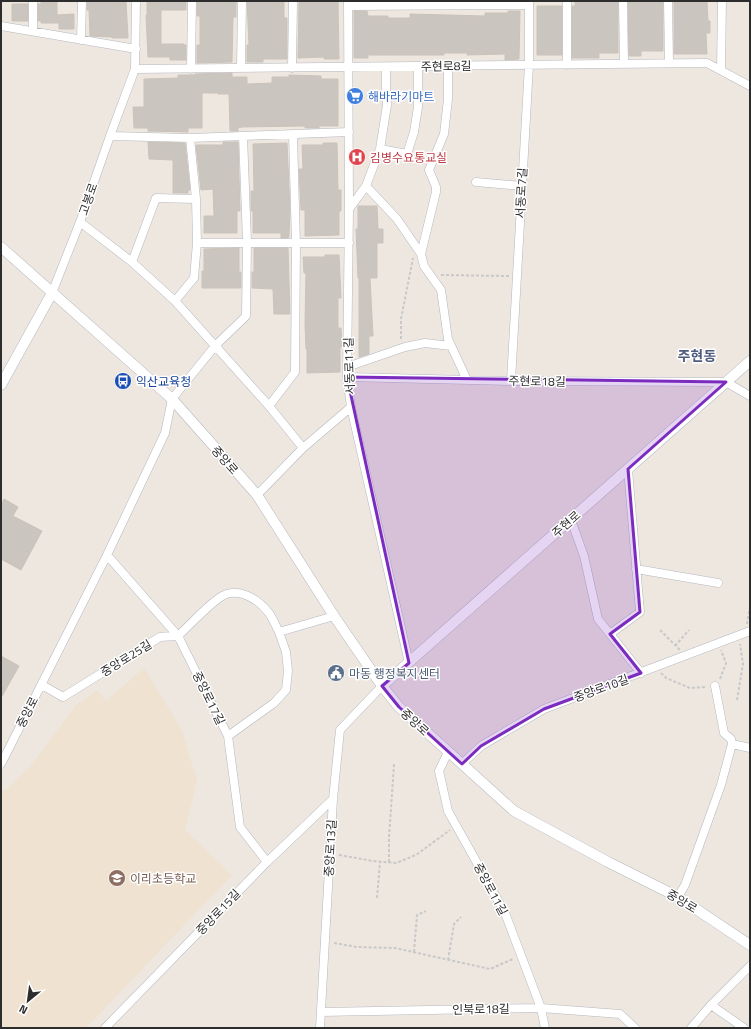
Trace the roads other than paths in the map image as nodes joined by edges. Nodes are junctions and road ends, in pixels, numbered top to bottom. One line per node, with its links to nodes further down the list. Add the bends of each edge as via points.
1 (33, 1): 15 (street)
2 (82, 1): 16 (street)
3 (136, 1): 17 (street, 고봉로)
4 (192, 1): 29 (street)
5 (242, 1): 26 (street)
6 (293, 1): 27 (street)
7 (567, 1): 20 (street)
8 (624, 1): 19 (street)
9 (668, 1): 18 (street)
10 (722, 1): 30 (street)
11 (348, 3): 12 (street, 서동로7길); 23 (street, 서동로11길)
12 (479, 3): 13 (street, 서동로7길)
13 (530, 3): 22 (street, 서동로7길)
14 (1, 26): 15 (street)
15 (33, 31): 16 (street)
16 (81, 40): 17 (street)
17 (136, 49): 28 (street, 고봉로)
18 (669, 63): 19 (street, 주현로8길); 30 (street, 주현로8길, via 707,63)
19 (624, 64): 20 (street, 주현로8길)
20 (567, 65): 22 (street, 주현로8길)
21 (448, 66): 22 (street, 주현로8길); 25 (street, 주현로8길); 49 (street, via 444,134 429,170 436,192)
22 (529, 66): 40 (street, 서동로7길)
23 (348, 67): 24 (street, 주현로8길); 27 (street, 주현로8길); 32 (street, 서동로11길)
24 (386, 67): 25 (street, 주현로8길); 37 (street, via 387,105)
25 (418, 67): 37 (street, via 418,107 407,154)
26 (241, 68): 27 (street, 주현로8길); 29 (street, 주현로8길)
27 (292, 68)
28 (135, 69): 29 (street, 주현로8길); 34 (street, 고봉로)
29 (190, 69)
30 (721, 70): 31 (street, 주현로8길)
31 (750, 86)
32 (349, 132): 33 (street); 42 (street, 서동로11길)
33 (293, 135): 35 (street); 47 (street)
34 (110, 136): 36 (street); 43 (street, 고봉로)
35 (244, 136): 36 (street); 44 (street)
36 (190, 138): 41 (street)
37 (380, 149): 39 (street)
38 (476, 182): 40 (street)
39 (366, 186): 42 (street); 49 (street, via 397,219)
40 (522, 186): 59 (street, 서동로7길)
41 (196, 199): 45 (street); 50 (street, via 156,198)
42 (349, 209): 46 (street, 서동로11길)
43 (80, 222): 50 (street); 51 (street, 고봉로)
44 (247, 242): 45 (street); 47 (street); 53 (street, via 246,316)
45 (197, 243): 52 (street, via 194,278)
46 (349, 243): 47 (street); 56 (street, 서동로11길)
47 (296, 244): 64 (street, via 295,372)
48 (1, 247): 51 (street, 중앙로)
49 (421, 254): 54 (street, via 424,266 441,290)
50 (132, 262): 52 (street)
51 (52, 293): 61 (street, 고봉로); 63 (street, 중앙로)
52 (175, 301): 53 (street)
53 (215, 346): 63 (street); 64 (street)
54 (451, 346): 56 (street, via 425,343); 58 (street)
55 (750, 361): 60 (street, 주현로)
56 (347, 366): 57 (street, 서동로11길)
57 (347, 377): 58 (street, 주현로18길); 65 (street, 서동로11길)
58 (467, 380): 59 (street, 주현로18길)
59 (511, 381): 60 (street, 주현로18길)
60 (726, 382): 62 (street); 67 (street, 주현로)
61 (1, 385)
62 (750, 396)
63 (172, 399): 68 (street, 중앙로); 70 (street, 중앙로, via 165,433)
64 (269, 406): 66 (street)
65 (351, 407): 66 (street, 서동로11길); 78 (street)
66 (303, 448): 68 (street, 서동로11길)
67 (628, 469): 69 (street, 주현로); 71 (street)
68 (257, 495): 73 (street, 중앙로)
69 (571, 520): 76 (street, via 584,556 598,619); 78 (street, 주현로)
70 (107, 555): 77 (street, 중앙로17길); 80 (street, 중앙로)
71 (636, 569): 72 (street); 76 (street, via 640,612)
72 (718, 583)
73 (334, 616): 74 (street); 81 (street, 중앙로)
74 (280, 632): 77 (street, via 270,614 257,601 243,593 230,593 220,597); 83 (street, via 288,671 286,690 274,703)
75 (745, 633): 79 (street, 중앙로10길)
76 (610, 634): 79 (street)
77 (178, 636): 80 (street, 중앙로25길, via 160,637 63,697); 83 (street, 중앙로17길)
78 (409, 663): 81 (street, 주현로)
79 (641, 673): 88 (street, 중앙로10길, via 544,709 481,746)
80 (42, 685): 87 (street, 중앙로)
81 (382, 686): 86 (street, 중앙로, via 399,707); 89 (street, 중앙로13길, via 340,730)
82 (715, 686): 84 (street, via 724,733 731,739)
83 (228, 736): 90 (street, 중앙로17길, via 240,827)
84 (732, 744): 85 (street); 91 (street, via 721,785 685,885)
85 (750, 748)
86 (448, 752): 88 (street, 중앙로); 95 (street, 중앙로11길, via 439,771 448,811 505,913)
87 (1, 764)
88 (462, 764): 91 (street, 중앙로, via 514,811)
89 (333, 799): 90 (street, 중앙로15길); 96 (street, 중앙로13길)
90 (267, 862): 97 (street, 중앙로15길)
91 (678, 897): 92 (street, 중앙로)
92 (750, 945)
93 (750, 966): 94 (street)
94 (711, 1004): 101 (street); 102 (street)
95 (541, 1008): 96 (street, 인북로18길); 99 (street, 중앙로11길); 100 (street, 인북로18길, via 620,1014)
96 (321, 1012): 98 (street, 중앙로13길)
97 (105, 1028)
98 (320, 1028)
99 (545, 1028)
100 (635, 1028)
101 (691, 1028)
102 (744, 1028)

